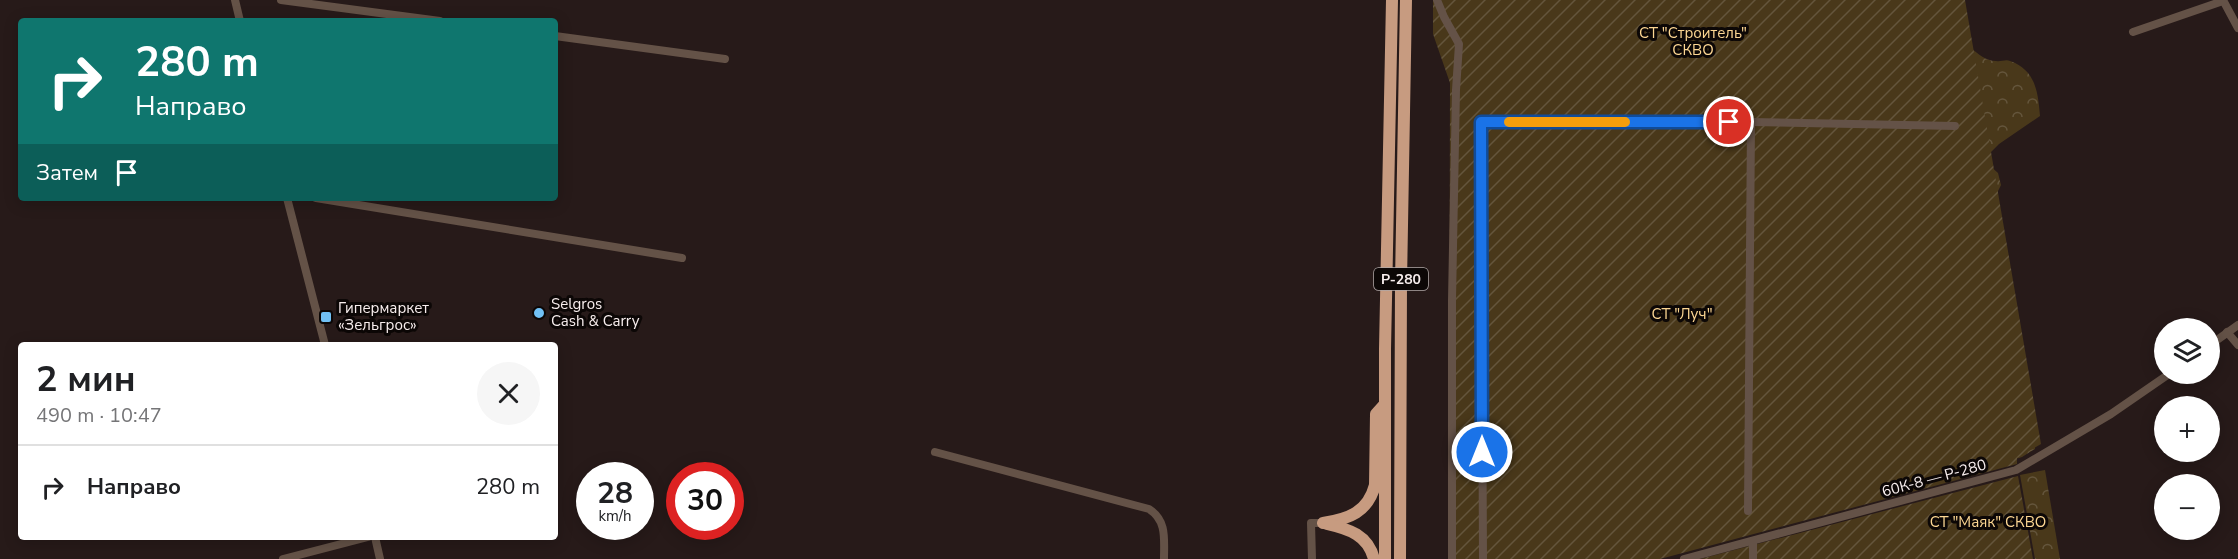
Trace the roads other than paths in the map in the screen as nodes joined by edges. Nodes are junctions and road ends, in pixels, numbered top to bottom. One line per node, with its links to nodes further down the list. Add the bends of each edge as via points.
1 (235, 0): 7 (street)
2 (280, 0): 8 (street)
3 (1392, 0): 24 (highway, Р-280)
4 (1406, 0): 25 (highway, Р-280)
5 (1437, 0): 39 (street, via 1459,44)
6 (2223, 1): 9 (street); 10 (street)
7 (239, 18)
8 (417, 18)
9 (2238, 28)
10 (2133, 32)
11 (558, 36): 12 (street)
12 (725, 58)
13 (1751, 122): 14 (street); 27 (street); 40 (street, via 1481,122)
14 (1955, 126)
15 (289, 201): 21 (street)
16 (334, 201): 17 (street)
17 (682, 258)
18 (2238, 325): 19 (street)
19 (2227, 332): 20 (street); 22 (street)
20 (2220, 337)
21 (324, 342)
22 (2238, 345)
23 (2154, 384): 31 (street, 60К-8 — Р-280, via 2016,470)
24 (1385, 410): 25 (highway); 28 (highway, via 1376,414 1375,485 1367,505 1353,515); 37 (highway, Р-280)
25 (1401, 416): 38 (highway, Р-280)
26 (934, 452): 34 (street, via 1149,509 1159,516 1162,525)
27 (1749, 510)
28 (1323, 523): 35 (street, via 1311,523); 36 (highway, via 1361,536)
29 (356, 540): 32 (street)
30 (376, 540): 33 (street)
31 (1753, 541): 41 (street, 60К-8 — Р-280); 42 (street)
32 (283, 559)
33 (380, 559)
34 (1164, 559)
35 (1312, 559)
36 (1374, 559)
37 (1385, 559)
38 (1400, 559)
39 (1452, 559)
40 (1483, 559)
41 (1684, 559)
42 (1753, 559)

